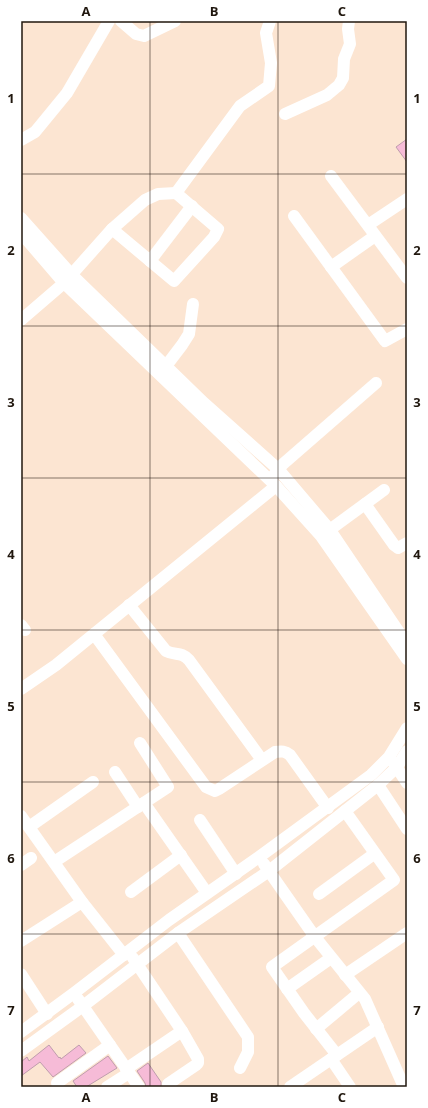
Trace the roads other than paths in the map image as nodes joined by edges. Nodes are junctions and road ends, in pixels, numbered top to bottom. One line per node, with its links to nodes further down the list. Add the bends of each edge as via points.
1 (109, 21): 7 (street, via 67,93 35,132)
2 (121, 21): 3 (street, via 136,34 144,36)
3 (175, 21)
4 (270, 21): 9 (street, via 266,33 271,63 269,86 240,106)
5 (349, 21): 6 (street, via 350,44 344,59 343,78 339,85 326,95)
6 (285, 114)
7 (21, 140)
8 (331, 176): 14 (street)
9 (176, 193): 11 (street); 15 (street, via 158,194 145,200)
10 (407, 199): 14 (street)
11 (192, 206): 18 (street); 18 (street, via 218,229 214,237 174,281)
12 (294, 216): 19 (street)
13 (21, 218): 21 (street)
14 (368, 225): 17 (street)
15 (112, 229): 18 (street); 21 (street)
16 (21, 233): 21 (street)
17 (375, 236): 19 (street); 20 (street)
18 (150, 261)
19 (331, 267): 24 (street, via 386,341)
20 (407, 278)
21 (68, 279): 23 (street); 25 (street); 28 (street)
22 (193, 304): 25 (street, via 189,334)
23 (21, 320)
24 (407, 329)
25 (166, 366): 27 (street)
26 (376, 383): 27 (street)
27 (278, 469): 28 (street); 31 (street)
28 (273, 483): 31 (street); 33 (street)
29 (384, 490): 30 (street)
30 (365, 504): 31 (street); 32 (street, via 394,545 398,548)
31 (325, 533): 35 (street); 36 (street)
32 (407, 543)
33 (129, 605): 34 (street); 42 (street, via 166,651 183,654 189,660)
34 (94, 634): 37 (street); 42 (street, via 206,787 219,790)
35 (407, 644)
36 (407, 659)
37 (21, 689)
38 (407, 728): 41 (street)
39 (140, 743): 48 (street, via 168,787)
40 (407, 751): 43 (street)
41 (389, 757): 43 (street); 49 (street, via 371,775)
42 (262, 760): 49 (street, via 276,752 286,752)
43 (396, 768): 46 (street); 47 (street)
44 (115, 772): 48 (street)
45 (93, 782): 53 (street)
46 (407, 782)
47 (378, 785): 50 (street); 54 (street)
48 (141, 805): 56 (street); 59 (street)
49 (328, 808): 57 (street)
50 (344, 811): 55 (street); 61 (street)
51 (21, 816): 53 (street)
52 (200, 820): 62 (street)
53 (29, 827): 59 (street)
54 (407, 829)
55 (374, 854): 65 (street); 69 (street, via 394,880)
56 (181, 855): 63 (street); 64 (street)
57 (259, 857): 61 (street); 62 (street)
58 (31, 858): 60 (street)
59 (54, 862): 66 (street)
60 (21, 865)
61 (269, 871): 67 (street); 69 (street)
62 (236, 874): 64 (street)
63 (131, 892)
64 (207, 893): 71 (street)
65 (319, 894)
66 (82, 902): 70 (street); 71 (street)
67 (178, 933): 73 (street); 88 (street, via 248,1037 248,1052)
68 (407, 933): 75 (street)
69 (315, 937): 72 (street); 76 (street, via 272,967)
70 (21, 941)
71 (127, 953): 73 (street); 77 (street)
72 (331, 958): 75 (street); 76 (street)
73 (138, 964): 79 (street); 83 (street)
74 (21, 974): 80 (street)
75 (345, 975): 78 (street)
76 (287, 989): 82 (street)
77 (74, 993): 79 (street); 80 (street)
78 (359, 993): 81 (street, via 365,999); 82 (street)
79 (83, 1006): 85 (street); 86 (street)
80 (47, 1014): 84 (street)
81 (378, 1026): 87 (street); 97 (street)
82 (316, 1029): 87 (street)
83 (182, 1031): 89 (street); 92 (street, via 198,1063)
84 (21, 1032)
85 (110, 1045): 89 (street); 91 (street)
86 (21, 1051)
87 (334, 1057): 90 (street); 96 (street)
88 (240, 1068)
89 (128, 1071): 93 (street); 94 (street)
90 (307, 1082): 95 (street)
91 (57, 1083)
92 (168, 1084)
93 (107, 1087)
94 (139, 1087)
95 (290, 1087)
96 (350, 1087)
97 (404, 1087)

